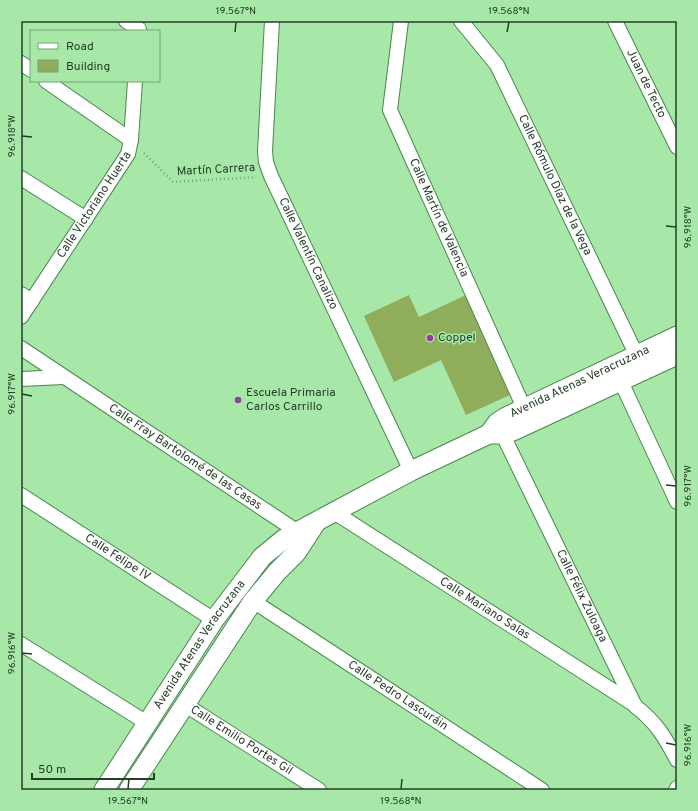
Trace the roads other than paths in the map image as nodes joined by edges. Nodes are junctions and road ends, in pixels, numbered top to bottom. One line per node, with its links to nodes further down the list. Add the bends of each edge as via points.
1 (126, 21): 6 (street)
2 (272, 21): 26 (street, Calle Valentín Canalizo, via 266,162)
3 (401, 21): 24 (street, Calle Martín de Valencia, via 390,110)
4 (461, 21): 20 (street, Calle Rómulo Díaz de la Vega, via 497,65)
5 (615, 21): 12 (street, Juan de Tecto)
6 (139, 27)
7 (21, 63): 8 (street)
8 (30, 69)
9 (47, 82): 11 (street)
10 (135, 82): 11 (street, Calle Victoriano Huerta)
11 (131, 140): 14 (street, Calle Victoriano Huerta, via 128,154)
12 (677, 147)
13 (21, 178): 14 (street)
14 (86, 219): 15 (street, Calle Victoriano Huerta)
15 (26, 298): 16 (street, Calle Victoriano Huerta)
16 (21, 317)
17 (677, 336): 20 (main road, Avenida Atenas Veracruzana)
18 (21, 348): 22 (street, Calle Fray Bartolomé de las Casas)
19 (677, 354): 21 (main road, Avenida Atenas Veracruzana)
20 (637, 356): 21 (main road, Avenida Atenas Veracruzana)
21 (618, 374): 24 (main road, Avenida Atenas Veracruzana); 25 (main road, Avenida Atenas Veracruzana, via 514,431); 28 (street)
22 (63, 377): 23 (street); 30 (street, Calle Fray Bartolomé de las Casas)
23 (21, 380)
24 (524, 408): 25 (main road, Avenida Atenas Veracruzana)
25 (496, 431): 26 (main road, Avenida Atenas Veracruzana); 35 (street, Calle Félix Zuloaga)
26 (411, 471): 29 (main road, Avenida Atenas Veracruzana)
27 (21, 495): 32 (street, Calle Felipe IV)
28 (677, 502)
29 (334, 512): 30 (main road, Avenida Atenas Veracruzana, via 317,521); 35 (street, Calle Mariano Salas)
30 (302, 534): 31 (main road, Avenida Atenas Veracruzana, via 296,553); 32 (main road, Avenida Atenas Veracruzana, via 284,539 262,557)
31 (253, 601): 34 (main road, Avenida Atenas Veracruzana); 40 (street, Calle Pedro Lascuráin)
32 (214, 620): 36 (main road, Avenida Atenas Veracruzana)
33 (21, 644): 36 (street)
34 (184, 704): 38 (main road, Avenida Atenas Veracruzana); 39 (street, Calle Emilio Portes Gil)
35 (635, 706): 37 (street, Calle Félix Zuloaga, via 662,732)
36 (147, 723): 38 (main road, Avenida Atenas Veracruzana)
37 (677, 760)
38 (118, 787)
39 (320, 790)
40 (542, 790)

